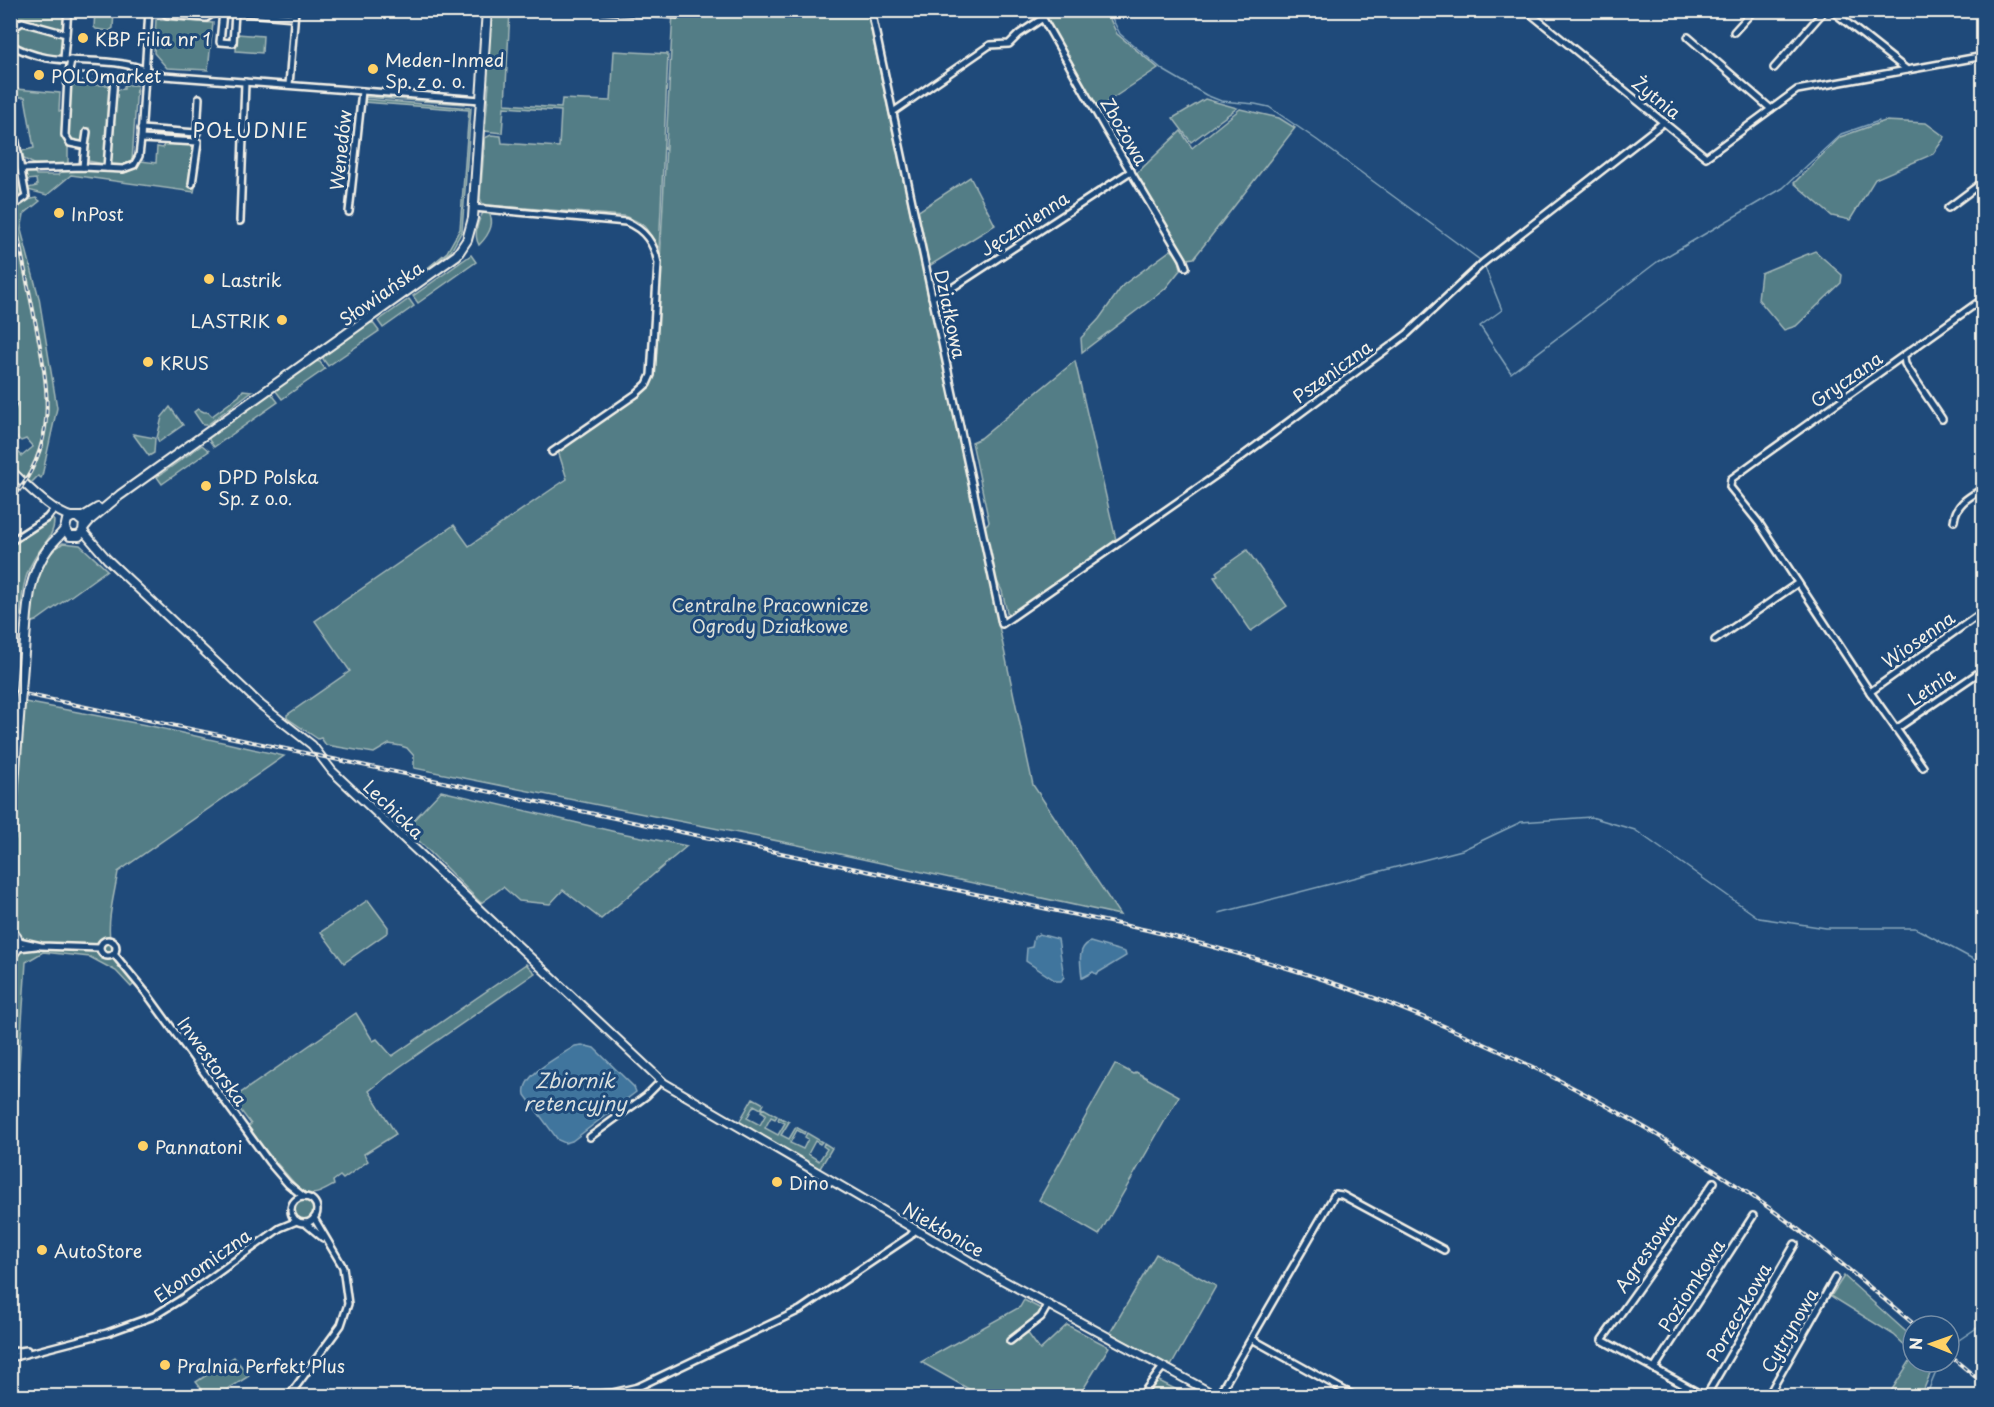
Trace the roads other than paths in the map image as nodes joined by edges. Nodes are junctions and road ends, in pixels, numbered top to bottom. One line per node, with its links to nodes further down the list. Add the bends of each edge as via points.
1 (68, 10): 20 (street)
2 (149, 10): 26 (street)
3 (162, 10): 12 (street, via 167,15 206,18)
4 (487, 10): 35 (main road, Słowiańska)
5 (603, 10): 16 (street)
6 (871, 10): 38 (street, Działkowa)
7 (1038, 10): 17 (street, Zbożowa)
8 (1526, 10): 39 (street, Żytnia)
9 (1754, 10): 18 (street)
10 (1825, 10): 25 (street)
11 (1831, 10): 27 (street)
12 (214, 11): 13 (street)
13 (223, 12): 14 (street); 14 (street, via 220,42 233,43)
14 (235, 13): 15 (street)
15 (294, 14): 32 (street)
16 (678, 15)
17 (1043, 18): 38 (street, via 1009,44 990,45); 47 (street, Zbożowa)
18 (1734, 33)
19 (10, 34): 20 (street, via 22,22)
20 (66, 34): 24 (street)
21 (1688, 37): 37 (street)
22 (10, 44): 24 (street, Wenedów, via 31,55)
23 (1983, 56): 27 (street, Żytnia)
24 (67, 60): 26 (street, Wenedów, via 123,64); 28 (street)
25 (1774, 68)
26 (144, 70): 31 (street, Wenedów, via 164,76); 40 (street)
27 (1906, 70): 37 (street, Żytnia, via 1797,90)
28 (68, 77): 30 (street); 43 (street, via 65,135 70,143)
29 (134, 77): 30 (street)
30 (114, 78): 45 (street)
31 (246, 82): 32 (street, Wenedów); 54 (street)
32 (289, 85): 33 (street, Wenedów)
33 (362, 91): 35 (street, Wenedów); 53 (street, Wenedów)
34 (200, 98): 40 (street, via 197,132)
35 (481, 100): 51 (main road, Słowiańska)
36 (10, 110): 46 (street)
37 (1771, 110): 39 (street, Żytnia, via 1706,157)
38 (893, 111): 56 (street, Działkowa)
39 (1664, 122): 75 (street, Pszeniczna, via 1483,263 1407,334 1225,469)
40 (141, 129): 42 (street)
41 (87, 132): 43 (street)
42 (141, 139): 45 (street, via 134,165); 49 (street, via 198,141)
43 (85, 146): 44 (street)
44 (83, 167): 45 (street); 46 (street)
45 (107, 168)
46 (21, 169): 50 (street, via 26,197)
47 (1131, 171): 55 (street, Zbożowa); 56 (street, Jęczmienna, via 946,292)
48 (1983, 181): 52 (street)
49 (192, 184)
50 (10, 208)
51 (474, 208): 62 (street, via 626,222 645,233 656,251 651,375 647,384); 65 (main road, Słowiańska, via 467,240 450,261)
52 (1948, 208)
53 (349, 212)
54 (240, 220)
55 (1186, 267)
56 (932, 297): 75 (street, Działkowa)
57 (1983, 298): 58 (street, Gryczana)
58 (1904, 357): 61 (street); 73 (street, Gryczana, via 1731,479 1730,487)
59 (10, 403): 60 (street)
60 (10, 410)
61 (1942, 419)
62 (552, 452)
63 (10, 470): 66 (street, Lechicka)
64 (1983, 488): 68 (street, via 1959,504)
65 (118, 497): 67 (main road, Słowiańska); 69 (main road, Słowiańska)
66 (54, 510): 67 (street, Lechicka); 70 (street, Lechicka); 71 (street)
67 (75, 518): 69 (main road); 70 (main road, Słowiańska, via 67,520)
68 (1954, 521)
69 (84, 529): 70 (main road, Słowiańska); 72 (street, Lechicka)
70 (69, 532): 72 (street, Lechicka); 81 (main road, bridge, via 42,557 30,584)
71 (10, 542)
72 (107, 559): 87 (street, Lechicka, via 261,705 312,745 340,779)
73 (1798, 583): 76 (street); 78 (street)
74 (1983, 611): 78 (street, Wiosenna)
75 (1002, 624)
76 (1715, 640)
77 (1983, 669): 79 (street, Letnia)
78 (1870, 692): 79 (street)
79 (1896, 729): 80 (street)
80 (1923, 767)
81 (10, 837)
82 (11, 930): 83 (main road)
83 (18, 945): 84 (street); 86 (main road)
84 (99, 948): 85 (street, via 104,956); 85 (street, via 103,941 110,940 116,945)
85 (114, 954): 90 (street, Inwestorska)
86 (10, 956)
87 (661, 1081): 88 (street); 99 (street, Niekłonice)
88 (590, 1137)
89 (1714, 1182): 113 (street, Agrestowa, via 1602,1340)
90 (288, 1184): 91 (street, Inwestorska); 92 (street, Inwestorska)
91 (304, 1197): 92 (street); 95 (street, via 315,1203)
92 (295, 1200): 93 (street)
93 (291, 1213): 96 (street); 98 (street, Ekonomiczna)
94 (1753, 1216): 113 (street, Poziomkowa)
95 (314, 1218): 97 (street); 100 (street)
96 (297, 1221): 97 (street); 98 (street, Ekonomiczna)
97 (305, 1223): 100 (street)
98 (280, 1227): 108 (street, Ekonomiczna, via 154,1316 107,1333)
99 (915, 1230): 104 (street, Niekłonice); 116 (street, via 800,1310 638,1387)
100 (326, 1241): 115 (street, via 343,1268 348,1304 341,1325)
101 (1795, 1244): 120 (street, Porzeczkowa)
102 (1444, 1250): 105 (street, via 1335,1194)
103 (1835, 1278): 121 (street, Cytrynowa)
104 (1048, 1305): 106 (street, via 1041,1317); 112 (street, Niekłonice)
105 (1252, 1339): 114 (street); 118 (street)
106 (1010, 1341)
107 (10, 1347): 109 (street)
108 (34, 1350): 109 (street, Ekonomiczna); 111 (street, Ekonomiczna)
109 (18, 1351): 110 (street, Ekonomiczna)
110 (10, 1352)
111 (10, 1358)
112 (1163, 1367): 117 (street); 118 (street, Niekłonice)
113 (1654, 1369): 120 (street)
114 (1346, 1394): 119 (street)
115 (289, 1396)
116 (575, 1396)
117 (1141, 1396)
118 (1218, 1396)
119 (1355, 1396)
120 (1705, 1396)
121 (1768, 1396)

